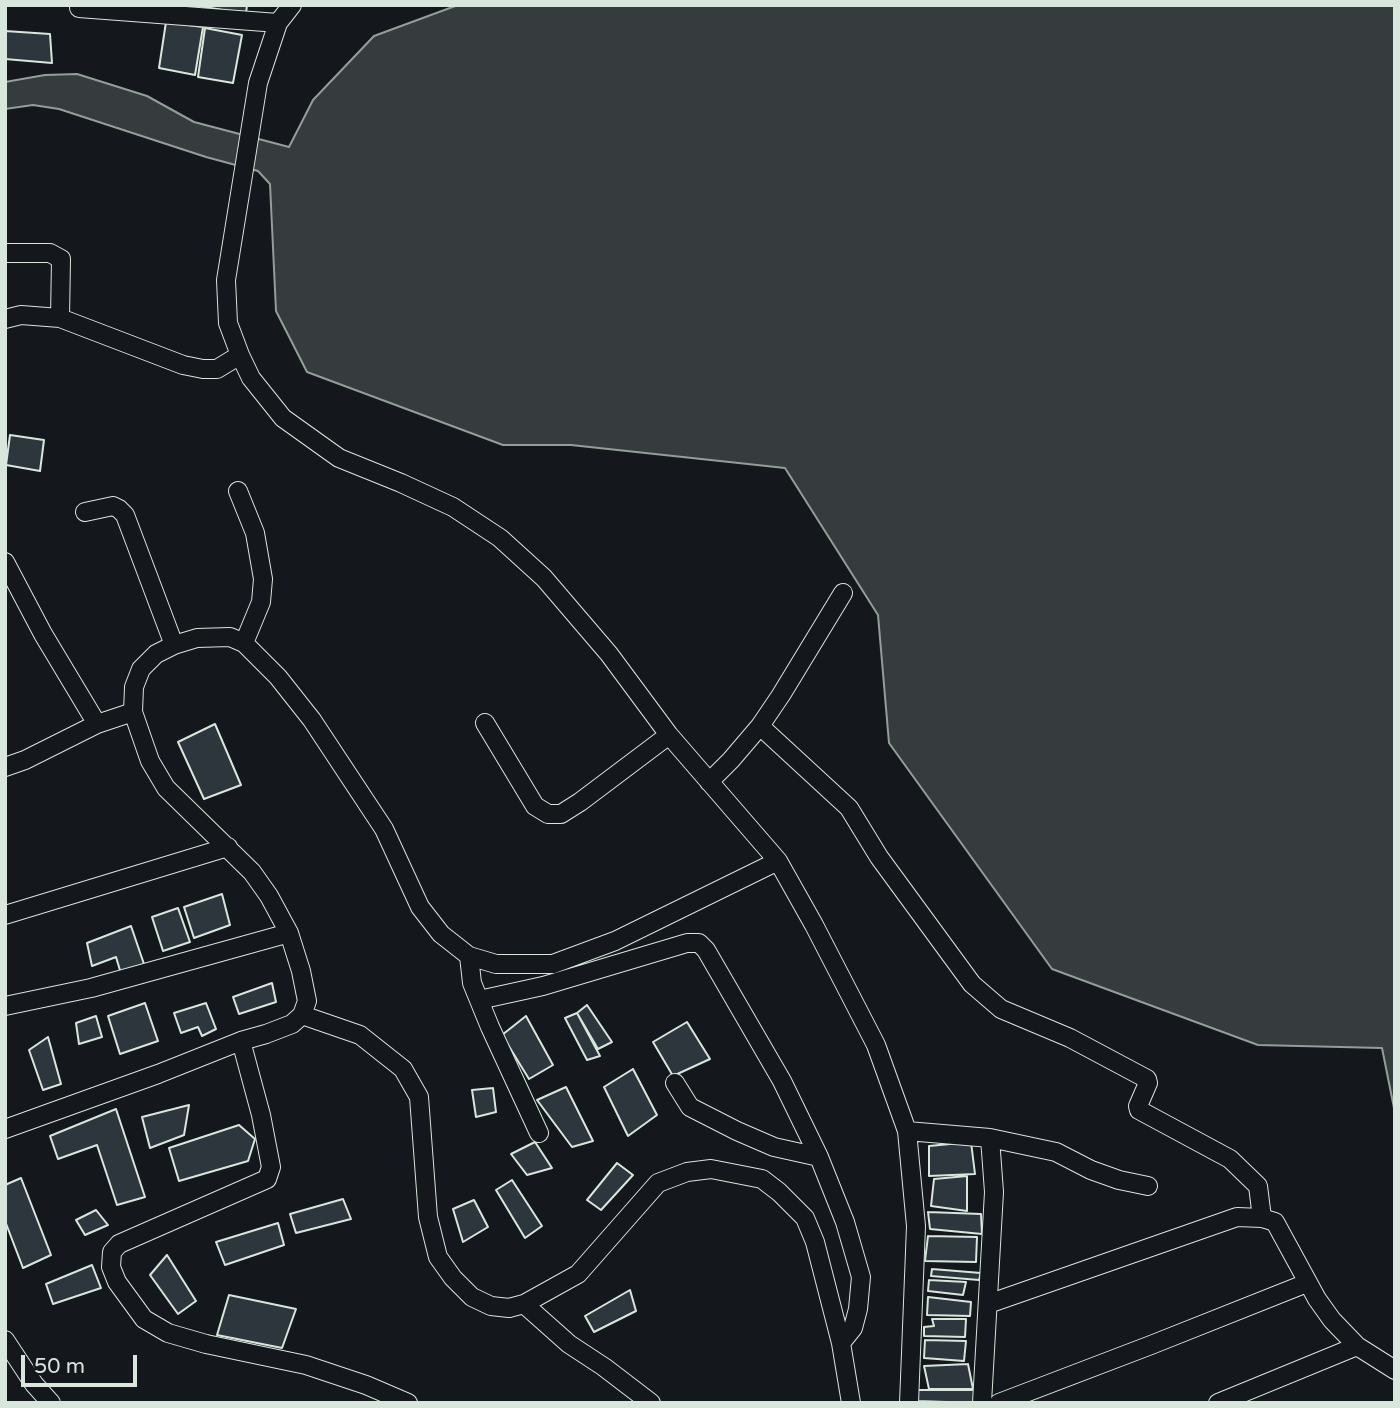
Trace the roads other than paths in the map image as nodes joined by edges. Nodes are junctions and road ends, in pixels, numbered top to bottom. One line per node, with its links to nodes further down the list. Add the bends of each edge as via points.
1 (292, 5): 3 (street)
2 (79, 8): 3 (street)
3 (278, 23): 7 (street, via 258,83 226,280 228,323)
4 (5, 253): 6 (street, via 50,253 61,259)
5 (5, 318): 6 (street)
6 (60, 318): 7 (street, via 183,365 217,369)
7 (240, 355): 18 (street, via 251,378 283,418 339,458 453,507 500,538 553,588)
8 (238, 491): 12 (street, via 255,533 262,579 261,602)
9 (85, 512): 13 (street, via 113,506 125,515)
10 (5, 562): 16 (street)
11 (843, 593): 17 (street)
12 (244, 643): 13 (street, via 230,637 197,638); 25 (street, via 278,677 343,765 384,830 421,907 441,933)
13 (174, 645): 14 (street, via 141,668)
14 (133, 712): 16 (street); 21 (street, via 150,761 166,788)
15 (485, 723): 18 (street, via 536,806 548,814 561,814 580,802)
16 (97, 724): 19 (street)
17 (760, 726): 20 (street); 37 (street, via 849,808 878,858 972,984 1001,1009 1070,1038 1147,1079 1139,1111 1230,1159 1258,1185)
18 (669, 735): 20 (street)
19 (5, 767)
20 (709, 782): 22 (street)
21 (228, 847): 23 (street); 24 (street, via 252,872)
22 (778, 862): 25 (street, via 615,941 553,964 496,964); 32 (street, via 876,1045)
23 (5, 915)
24 (289, 933): 27 (street, via 91,988); 28 (street, via 307,1001)
25 (469, 956): 26 (street)
26 (479, 1000): 33 (street); 35 (street, via 699,943 740,1006)
27 (5, 1006)
28 (302, 1015): 29 (street, via 292,1024); 39 (street, via 360,1035 403,1069 419,1097 428,1217 438,1257 472,1297 491,1306)
29 (241, 1041): 31 (street); 46 (street, via 271,1167 267,1179 119,1244 112,1252 111,1267 117,1282 144,1319 168,1334 306,1365)
30 (675, 1083): 35 (street, via 690,1107 774,1147)
31 (5, 1129)
32 (908, 1131): 34 (street); 49 (street, via 916,1226)
33 (539, 1133)
34 (990, 1138): 36 (street, via 1056,1152 1091,1170); 40 (street, via 994,1192)
35 (819, 1157): 42 (street, via 861,1276 853,1328)
36 (1148, 1185)
37 (1262, 1218): 38 (street, via 1275,1222); 40 (street, via 1237,1217)
38 (1307, 1283): 43 (street); 51 (street)
39 (524, 1304): 42 (street, via 578,1274 657,1182 711,1169 762,1179 805,1218); 47 (street, via 569,1344)
40 (988, 1304): 50 (street)
41 (5, 1340): 45 (street)
42 (841, 1343): 48 (street)
43 (1357, 1346): 44 (street); 52 (street)
44 (1395, 1370)
45 (51, 1403)
46 (408, 1403)
47 (650, 1403)
48 (851, 1403)
49 (909, 1403)
50 (982, 1403)
51 (999, 1403)
52 (1218, 1403)

